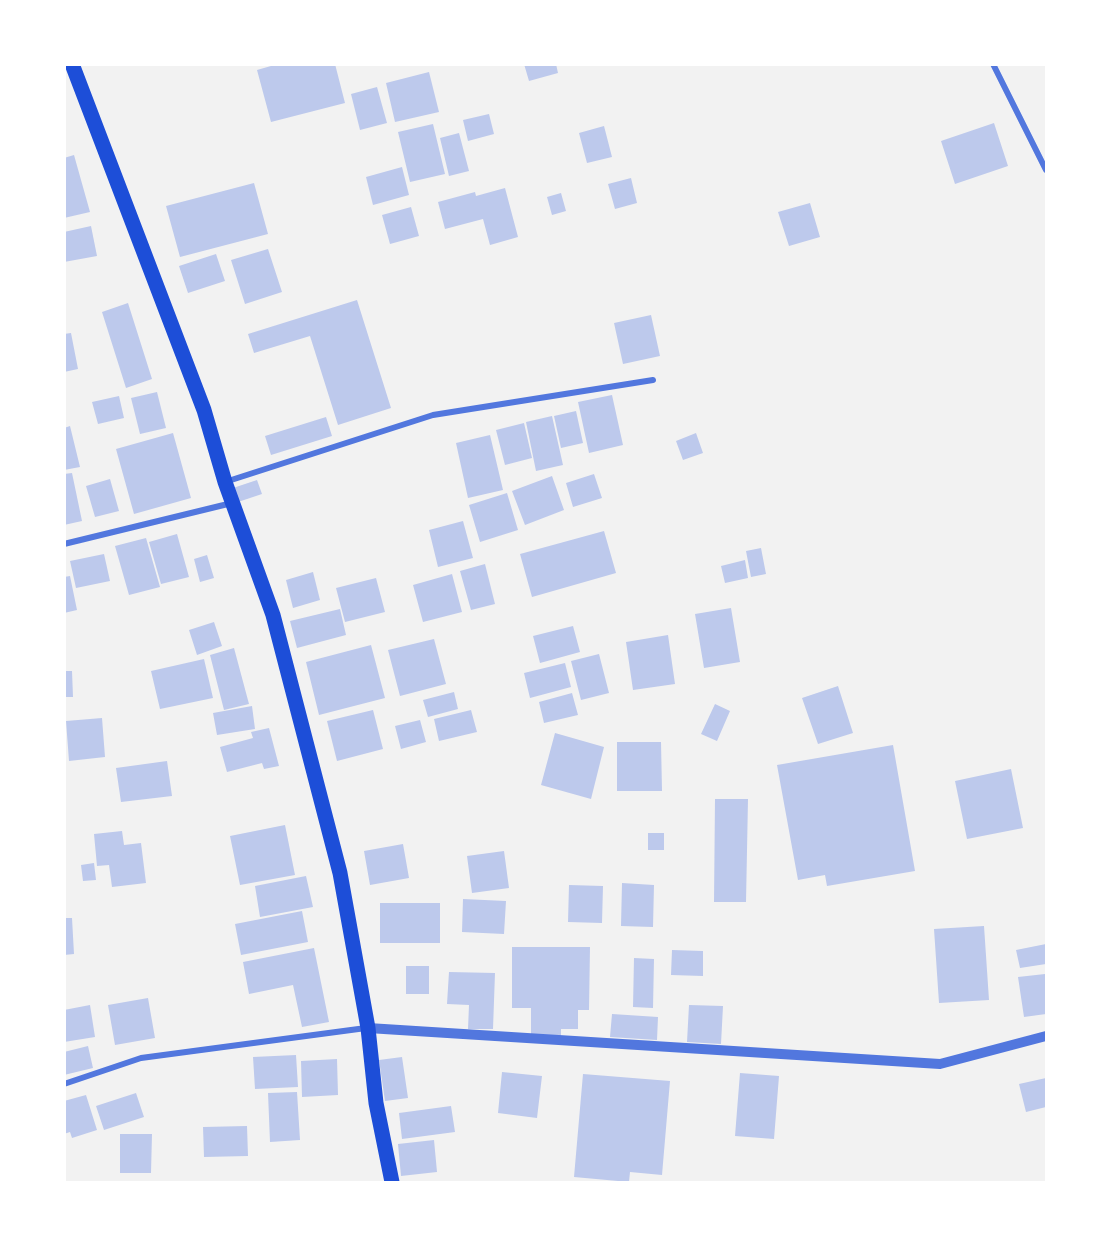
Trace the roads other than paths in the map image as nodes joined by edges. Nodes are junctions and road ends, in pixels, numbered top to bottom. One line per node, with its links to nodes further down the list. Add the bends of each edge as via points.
1 (993, 64): 4 (street)
2 (72, 65): 3 (street); 6 (main road, via 204,410)
3 (64, 68)
4 (1047, 170)
5 (653, 380): 6 (street, via 433,415)
6 (225, 482): 7 (main road)
7 (232, 503): 8 (street); 9 (main road, via 273,615 340,873)
8 (64, 544)
9 (368, 1028): 10 (street, via 940,1064); 11 (street, via 141,1058); 12 (main road, via 376,1103)
10 (1047, 1036)
11 (64, 1084)
12 (392, 1182)

